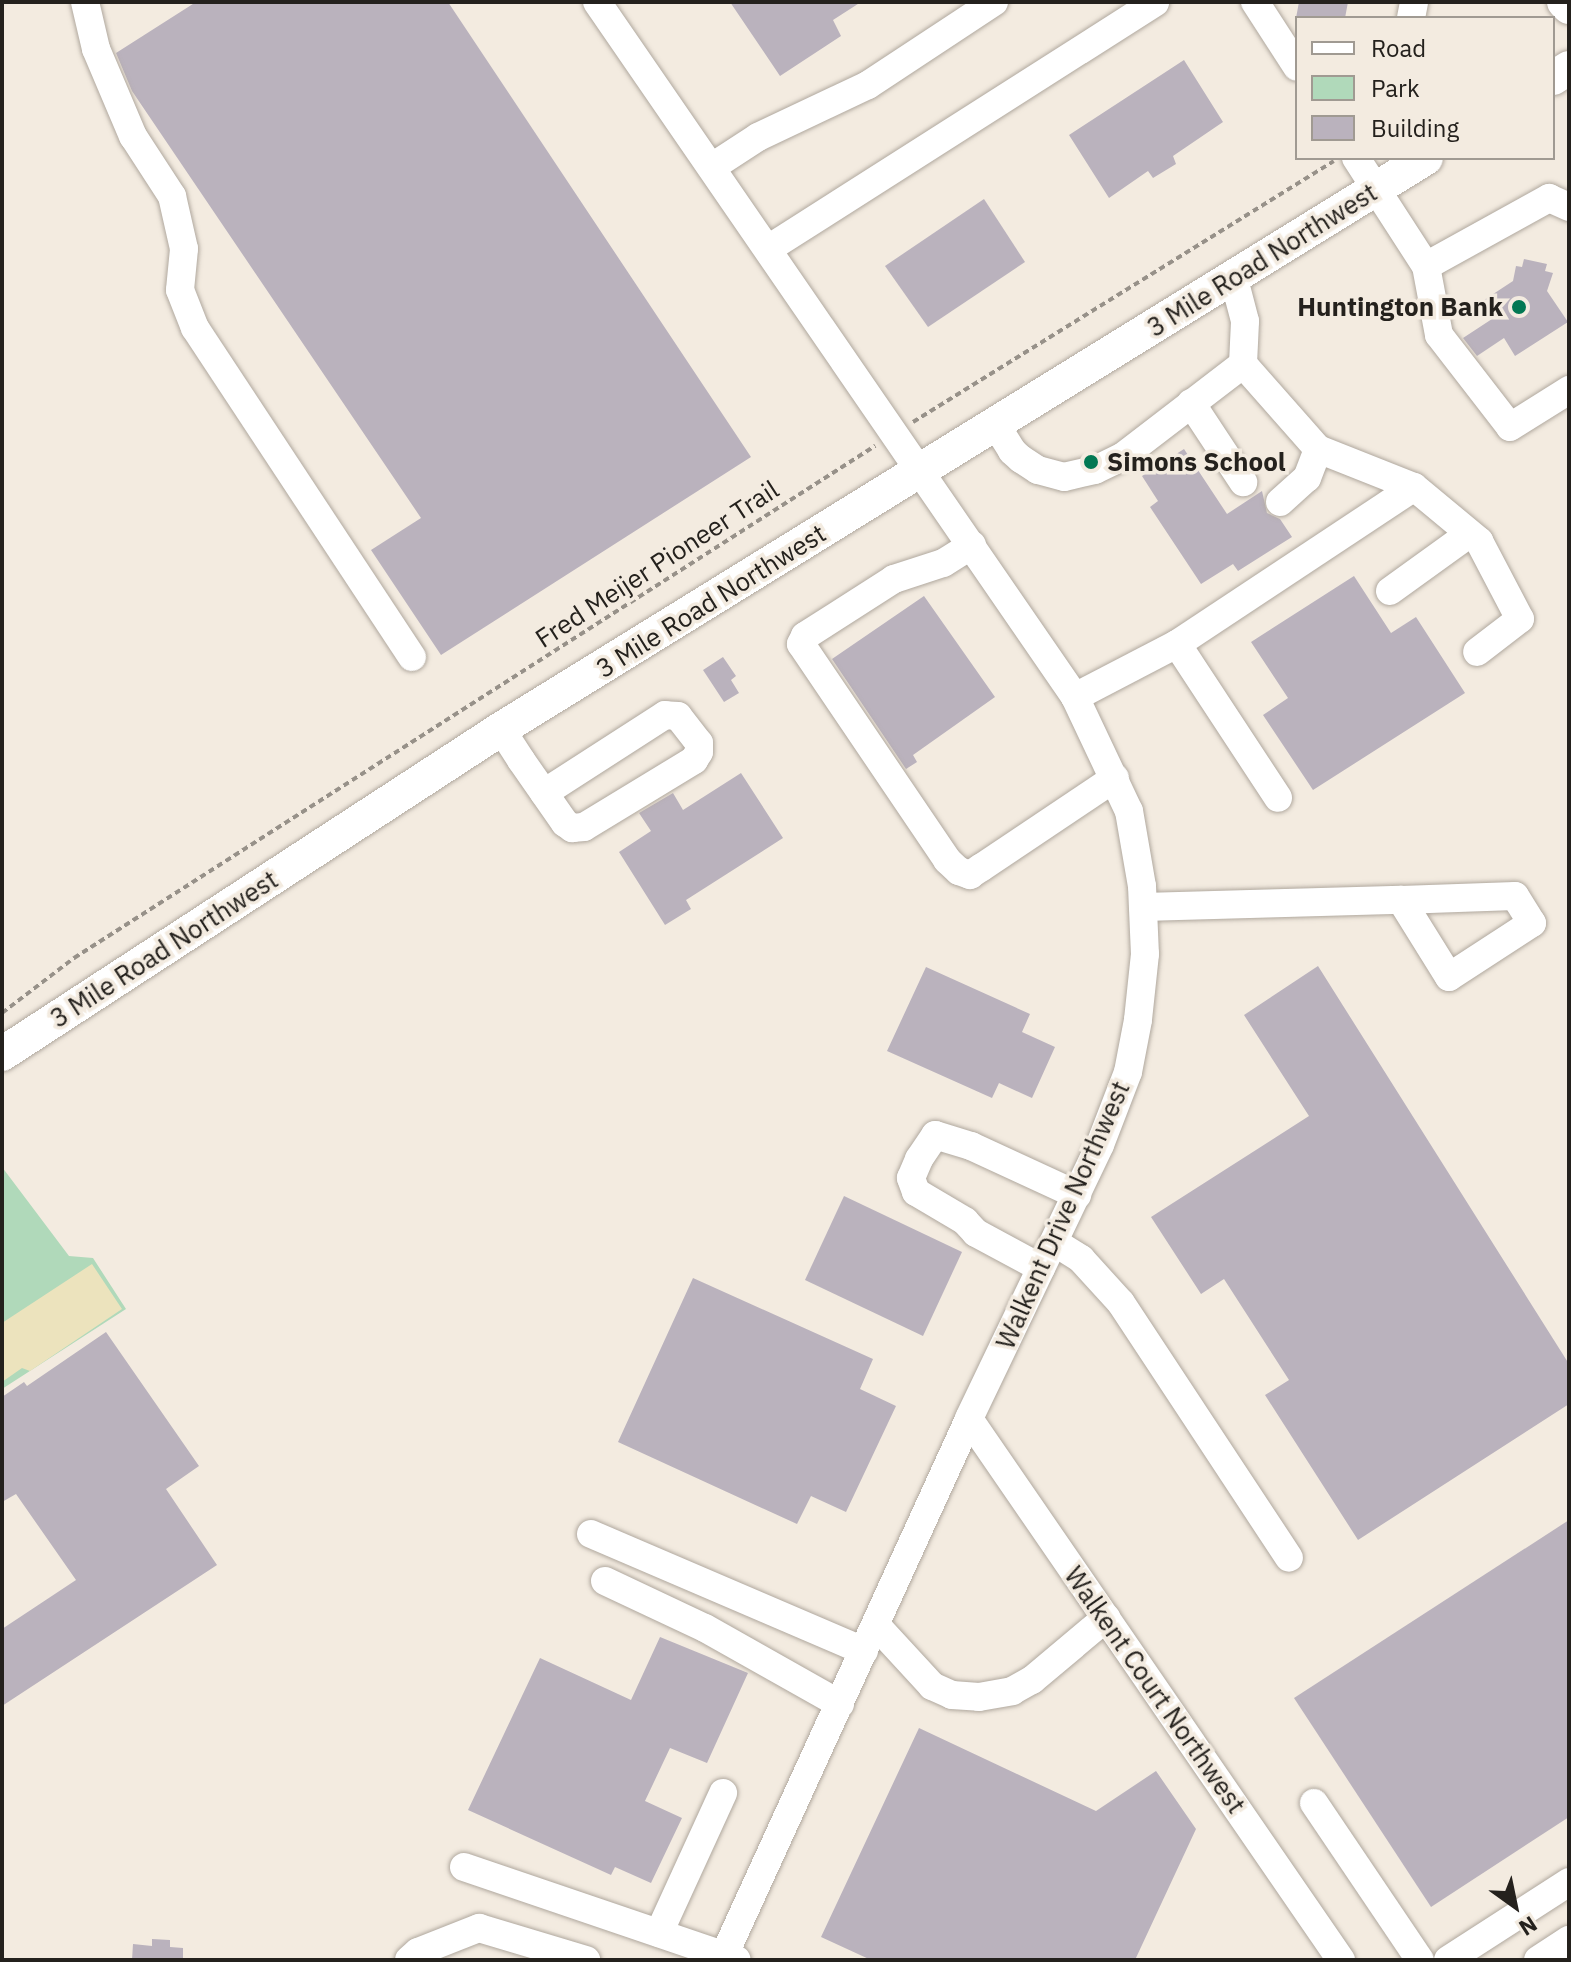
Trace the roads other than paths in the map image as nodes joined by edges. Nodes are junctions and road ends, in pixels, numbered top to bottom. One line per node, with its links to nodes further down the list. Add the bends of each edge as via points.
1 (85, 2): 31 (street, via 96,49 133,136 172,196 184,249 180,290 195,328)
2 (597, 2): 11 (street, Walkent Drive Northwest)
3 (994, 2): 11 (street, via 868,85 758,137)
4 (1155, 2): 14 (street)
5 (1255, 2): 8 (street)
6 (1564, 2): 7 (main road)
7 (1569, 7)
8 (1295, 64)
9 (1357, 160): 12 (street)
10 (1423, 160): 12 (main road, 3 Mile Road Northwest)
11 (712, 167): 14 (street, Walkent Drive Northwest)
12 (1377, 189): 15 (street); 16 (main road, 3 Mile Road Northwest)
13 (1569, 207): 15 (street, via 1549,198)
14 (768, 249): 22 (street, Walkent Drive Northwest)
15 (1426, 266): 18 (street, via 1439,335 1510,427)
16 (1234, 279): 17 (street, via 1245,321); 20 (main road, 3 Mile Road Northwest)
17 (1243, 364): 19 (street); 21 (street)
18 (1569, 390)
19 (1191, 403): 20 (street, via 1122,457 1064,477 1021,459); 23 (street)
20 (996, 425): 22 (main road, 3 Mile Road Northwest)
21 (1318, 449): 24 (street); 25 (street, via 1307,478)
22 (922, 471): 27 (street, Walkent Drive Northwest); 33 (main road, 3 Mile Road Northwest)
23 (1243, 482)
24 (1414, 487): 26 (street); 29 (street)
25 (1280, 502)
26 (1469, 534): 28 (street); 30 (street, via 1479,541 1520,619)
27 (972, 545): 32 (street, Walkent Drive Northwest); 34 (street, via 943,563 894,579 805,636 801,644 959,871 970,875)
28 (1390, 591)
29 (1177, 644): 32 (street); 36 (street)
30 (1477, 652)
31 (412, 657)
32 (1075, 697): 34 (street, Walkent Drive Northwest)
33 (501, 729): 35 (street); 39 (main road, 3 Mile Road Northwest)
34 (1115, 778): 38 (street, Walkent Drive Northwest, via 1129,811)
35 (544, 793): 35 (street, via 565,823 584,827 694,760 699,743 678,716 665,715)
36 (1278, 798)
37 (1401, 900): 38 (street)
38 (1143, 907): 40 (street, Walkent Drive Northwest, via 1145,954 1128,1072)
39 (2, 1054)
40 (1077, 1195): 41 (street, Walkent Drive Northwest); 42 (street, via 935,1135 919,1159 911,1178 916,1192)
41 (1054, 1242): 42 (street, Walkent Drive Northwest); 45 (street, via 1081,1259 1121,1303)
42 (1041, 1268): 43 (street, Walkent Drive Northwest)
43 (969, 1419): 47 (street, Walkent Court Northwest); 48 (street, Walkent Drive Northwest)
44 (591, 1534): 49 (street)
45 (1289, 1558)
46 (605, 1581): 50 (street, via 705,1628)
47 (1106, 1618): 48 (street, via 1032,1680 1012,1691 979,1697 952,1695 932,1686); 60 (street, Walkent Court Northwest)
48 (876, 1625): 49 (street, Walkent Drive Northwest)
49 (864, 1651): 50 (street, Walkent Drive Northwest)
50 (840, 1704): 58 (street, Walkent Drive Northwest)
51 (723, 1793): 55 (street)
52 (1314, 1803): 61 (street)
53 (464, 1867): 55 (street)
54 (1569, 1882): 62 (street)
55 (659, 1933): 58 (street)
56 (1569, 1940): 63 (street)
57 (574, 1958): 59 (street, via 479,1928)
58 (728, 1958)
59 (409, 1960)
60 (1341, 1960)
61 (1420, 1960)
62 (1448, 1960)
63 (1538, 1960)

